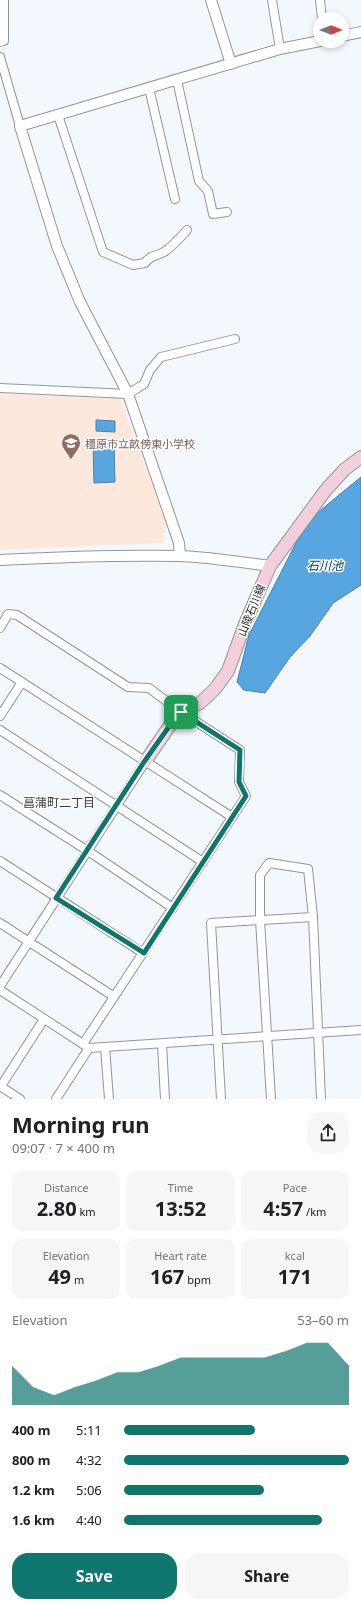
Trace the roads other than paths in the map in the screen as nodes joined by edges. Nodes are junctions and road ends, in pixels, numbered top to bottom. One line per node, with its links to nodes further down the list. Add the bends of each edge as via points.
1 (4, 0): 8 (street, via 4,41)
2 (211, 0): 12 (street)
3 (272, 0): 10 (street)
4 (320, 0): 5 (street)
5 (321, 12)
6 (361, 32): 7 (street)
7 (349, 35)
8 (0, 42)
9 (313, 42): 10 (street)
10 (280, 49): 12 (street)
11 (0, 57): 16 (street)
12 (231, 64): 13 (street)
13 (177, 80): 14 (street); 18 (street, via 199,180 208,191 213,214)
14 (150, 88): 15 (street); 17 (street)
15 (58, 115): 16 (street); 19 (street, via 103,252 133,265 145,262 148,257 163,252 175,244)
16 (20, 126): 22 (street, via 57,246 80,302)
17 (175, 199)
18 (227, 212)
19 (187, 230)
20 (235, 339): 22 (street, via 161,357 150,370 144,384)
21 (0, 388): 22 (street)
22 (128, 394): 24 (street, via 180,544)
23 (361, 457): 26 (main road, 山陵石川線, via 325,490)
24 (180, 556): 25 (street); 26 (street)
25 (0, 560)
26 (270, 566): 30 (main road, 山陵石川線, via 228,671 215,689 200,703)
27 (0, 628): 30 (street, via 8,614 17,615 128,687 149,688)
28 (0, 668): 29 (street)
29 (22, 682): 31 (street); 33 (street)
30 (181, 712): 33 (main road, 山陵石川線); 36 (street, via 240,750 239,782 246,796)
31 (0, 716)
32 (0, 730): 35 (street)
33 (144, 762): 35 (street); 36 (street)
34 (0, 795): 37 (street)
35 (117, 806): 37 (street); 39 (street)
36 (232, 817): 39 (street)
37 (88, 851): 40 (street); 41 (street)
38 (0, 861): 40 (street)
39 (203, 862): 41 (street)
40 (56, 898): 45 (street); 46 (street)
41 (173, 908): 46 (street)
42 (313, 917): 43 (street); 43 (street, via 308,869 269,863 260,875); 52 (street)
43 (260, 920): 53 (street); 54 (street, via 211,923)
44 (0, 923): 45 (street)
45 (29, 941): 47 (street); 49 (street)
46 (144, 953): 49 (street)
47 (0, 986)
48 (0, 990): 50 (street)
49 (113, 996): 56 (street)
50 (44, 1019): 56 (street); 58 (street)
51 (361, 1030): 52 (street)
52 (317, 1033): 53 (street); 65 (street)
53 (267, 1036): 54 (street); 64 (street)
54 (217, 1040): 55 (street); 63 (street)
55 (162, 1044): 57 (street); 62 (street)
56 (86, 1046): 57 (street); 60 (street)
57 (105, 1047): 61 (street)
58 (0, 1086): 59 (street)
59 (20, 1099)
60 (56, 1099)
61 (108, 1099)
62 (165, 1099)
63 (221, 1099)
64 (271, 1099)
65 (321, 1099)

